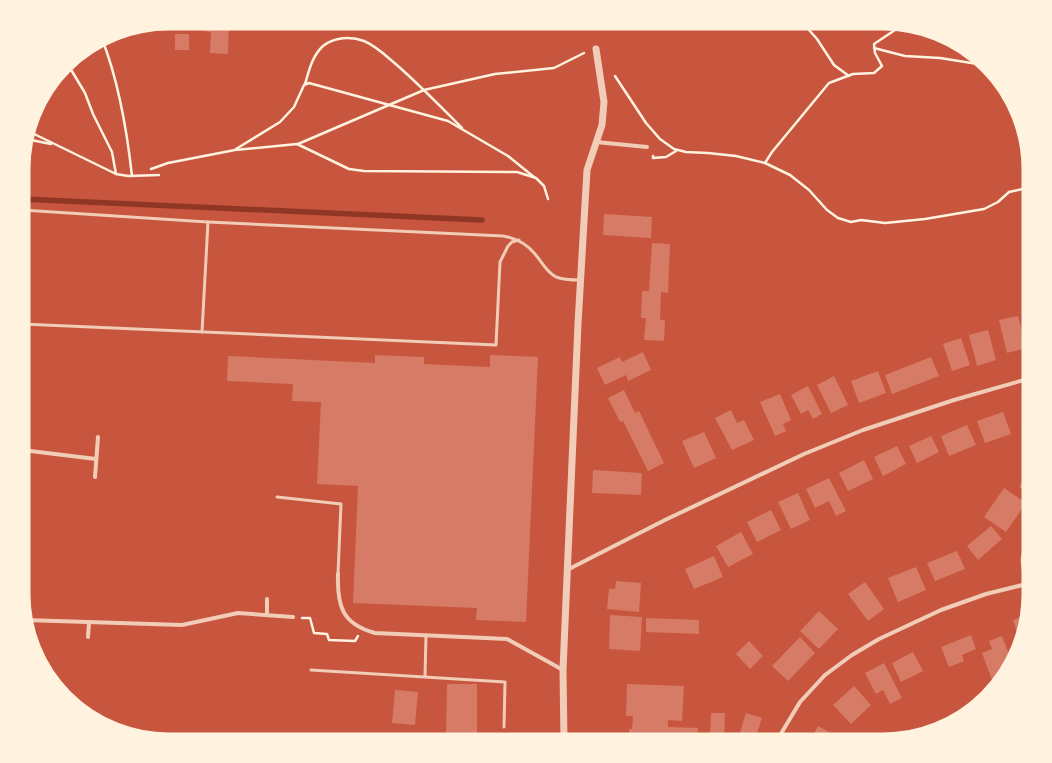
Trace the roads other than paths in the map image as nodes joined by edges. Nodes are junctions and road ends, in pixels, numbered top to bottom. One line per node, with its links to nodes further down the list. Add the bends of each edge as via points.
1 (596, 49): 2 (street, via 604,102 602,125)
2 (596, 142): 3 (street); 7 (street, via 587,170)
3 (647, 147)
4 (28, 210): 5 (lane)
5 (208, 222): 6 (lane, via 502,236); 9 (lane)
6 (519, 240): 7 (lane, via 528,246 548,272 562,279); 9 (lane, via 508,246 500,262 496,345)
7 (581, 280): 18 (street)
8 (28, 324): 9 (lane)
9 (202, 332)
10 (1024, 380): 18 (street, via 863,430 804,454)
11 (98, 437): 13 (street)
12 (28, 451): 13 (street)
13 (96, 459): 14 (street)
14 (95, 477)
15 (277, 497): 19 (lane, via 341,504)
16 (1024, 553): 17 (street)
17 (1024, 568)
18 (567, 570): 29 (street)
19 (338, 574): 26 (street, via 337,592 341,607 348,620 362,630)
20 (1024, 585): 33 (street, via 986,594 941,610 879,639 852,655 825,675 800,702)
21 (267, 599): 22 (street)
22 (267, 615): 23 (street); 25 (street, via 238,613 182,625)
23 (294, 617)
24 (31, 620): 25 (street)
25 (89, 622): 27 (street)
26 (426, 635): 29 (street, via 507,639); 30 (lane)
27 (88, 637)
28 (311, 670): 30 (lane)
29 (563, 670): 32 (street)
30 (425, 676): 31 (lane, via 505,682)
31 (504, 727)
32 (564, 735)
33 (780, 735)

